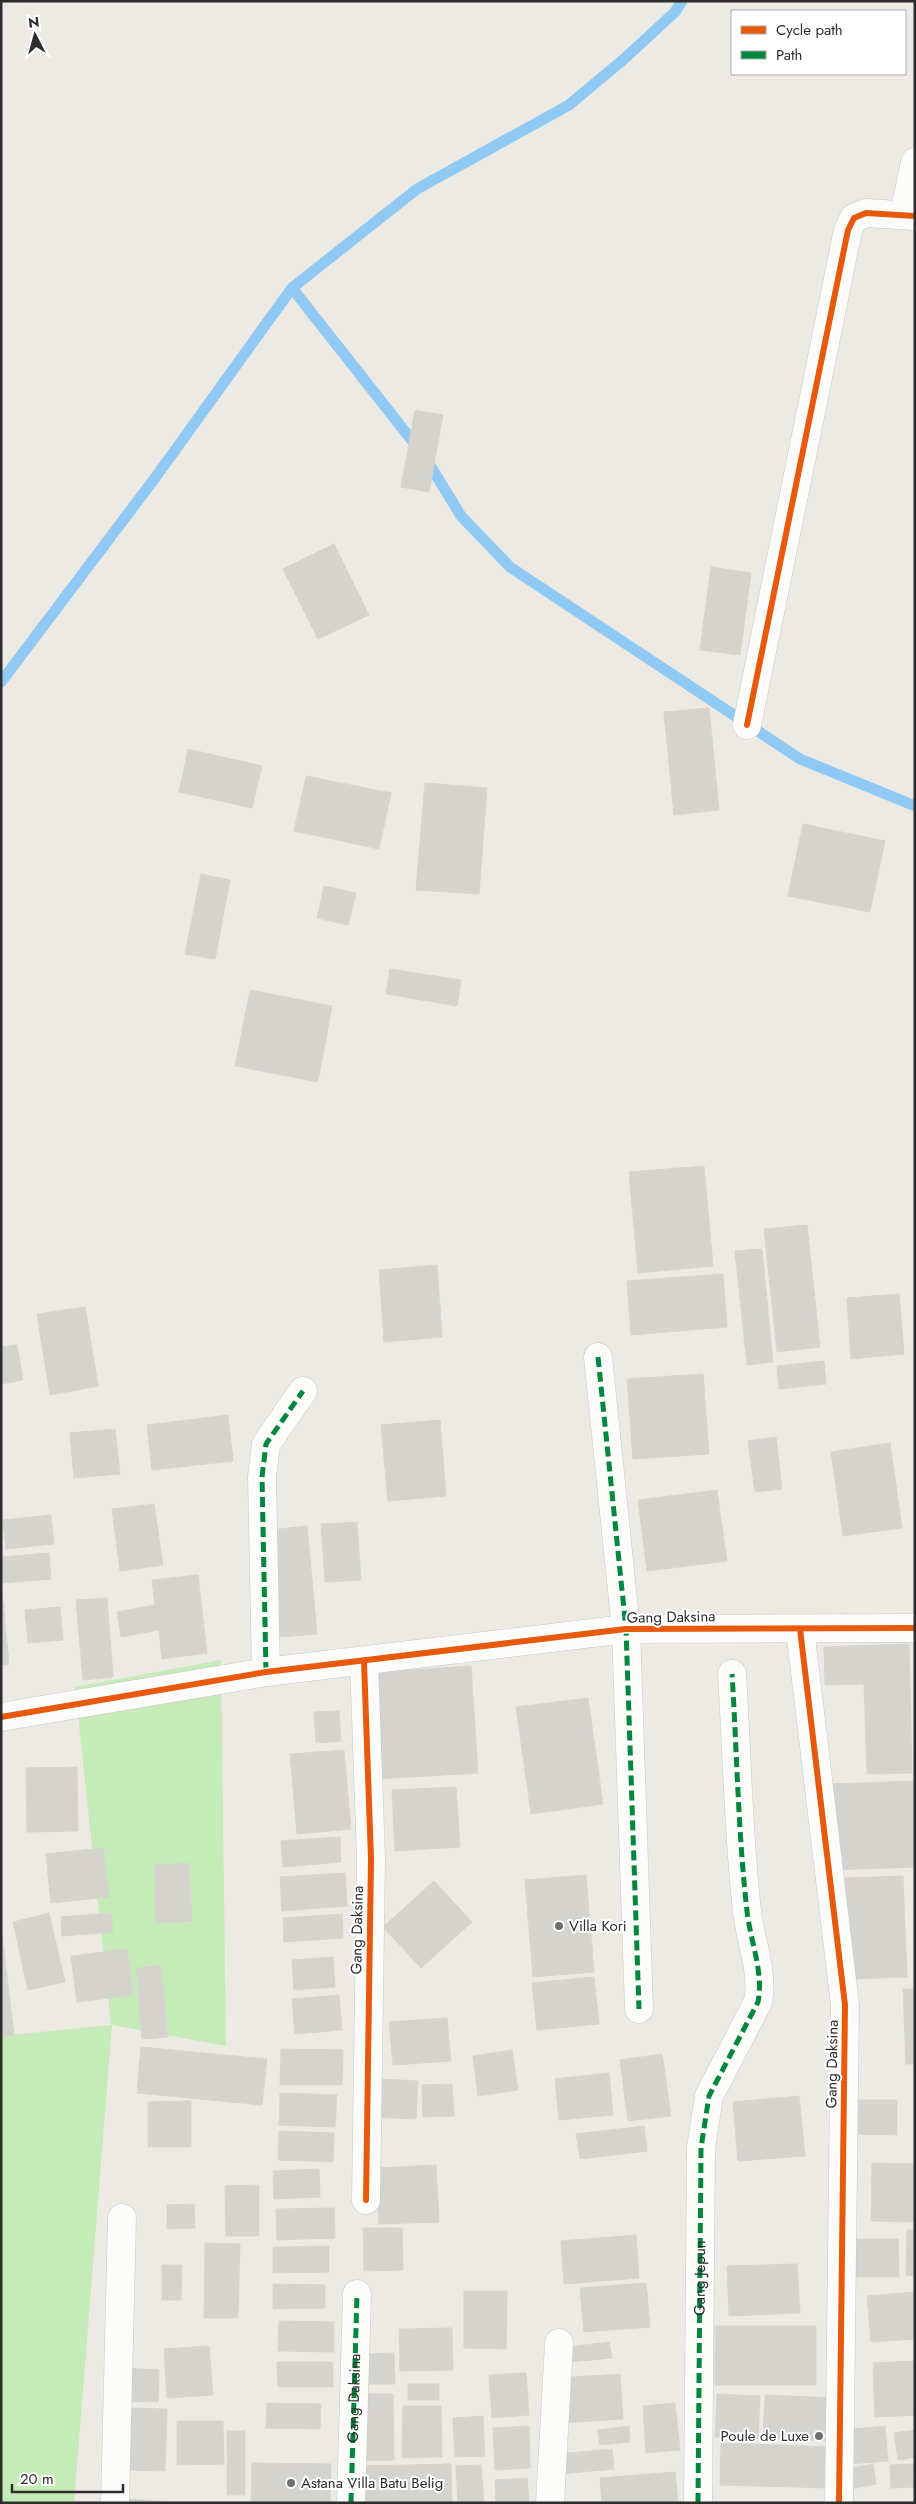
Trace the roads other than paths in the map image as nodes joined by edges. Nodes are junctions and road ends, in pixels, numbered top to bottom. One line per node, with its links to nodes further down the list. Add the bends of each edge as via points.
1 (915, 162): 2 (street)
2 (909, 216): 3 (street, via 866,213 854,218 848,230)
3 (747, 725)
4 (598, 1357): 7 (street)
5 (303, 1392): 10 (street, via 266,1444 262,1477)
6 (915, 1628): 8 (street, Gang Daksina)
7 (626, 1629): 8 (street, Gang Daksina); 9 (street, Gang Daksina); 13 (street, Gang Daksina)
8 (800, 1629): 22 (street, Gang Daksina, via 845,2005)
9 (364, 1661): 10 (street, Gang Daksina); 14 (street, Gang Daksina, via 371,1859)
10 (266, 1672): 12 (street, Gang Daksina)
11 (732, 1674): 21 (street, Gang Jepun, via 747,1912 759,1994 758,2002 709,2096 701,2148)
12 (1, 1716)
13 (639, 2008)
14 (366, 2200)
15 (122, 2218): 18 (street)
16 (357, 2294): 19 (street, Gang Daksina)
17 (559, 2343): 20 (street)
18 (115, 2503)
19 (351, 2503)
20 (550, 2503)
21 (698, 2503)
22 (838, 2503)

